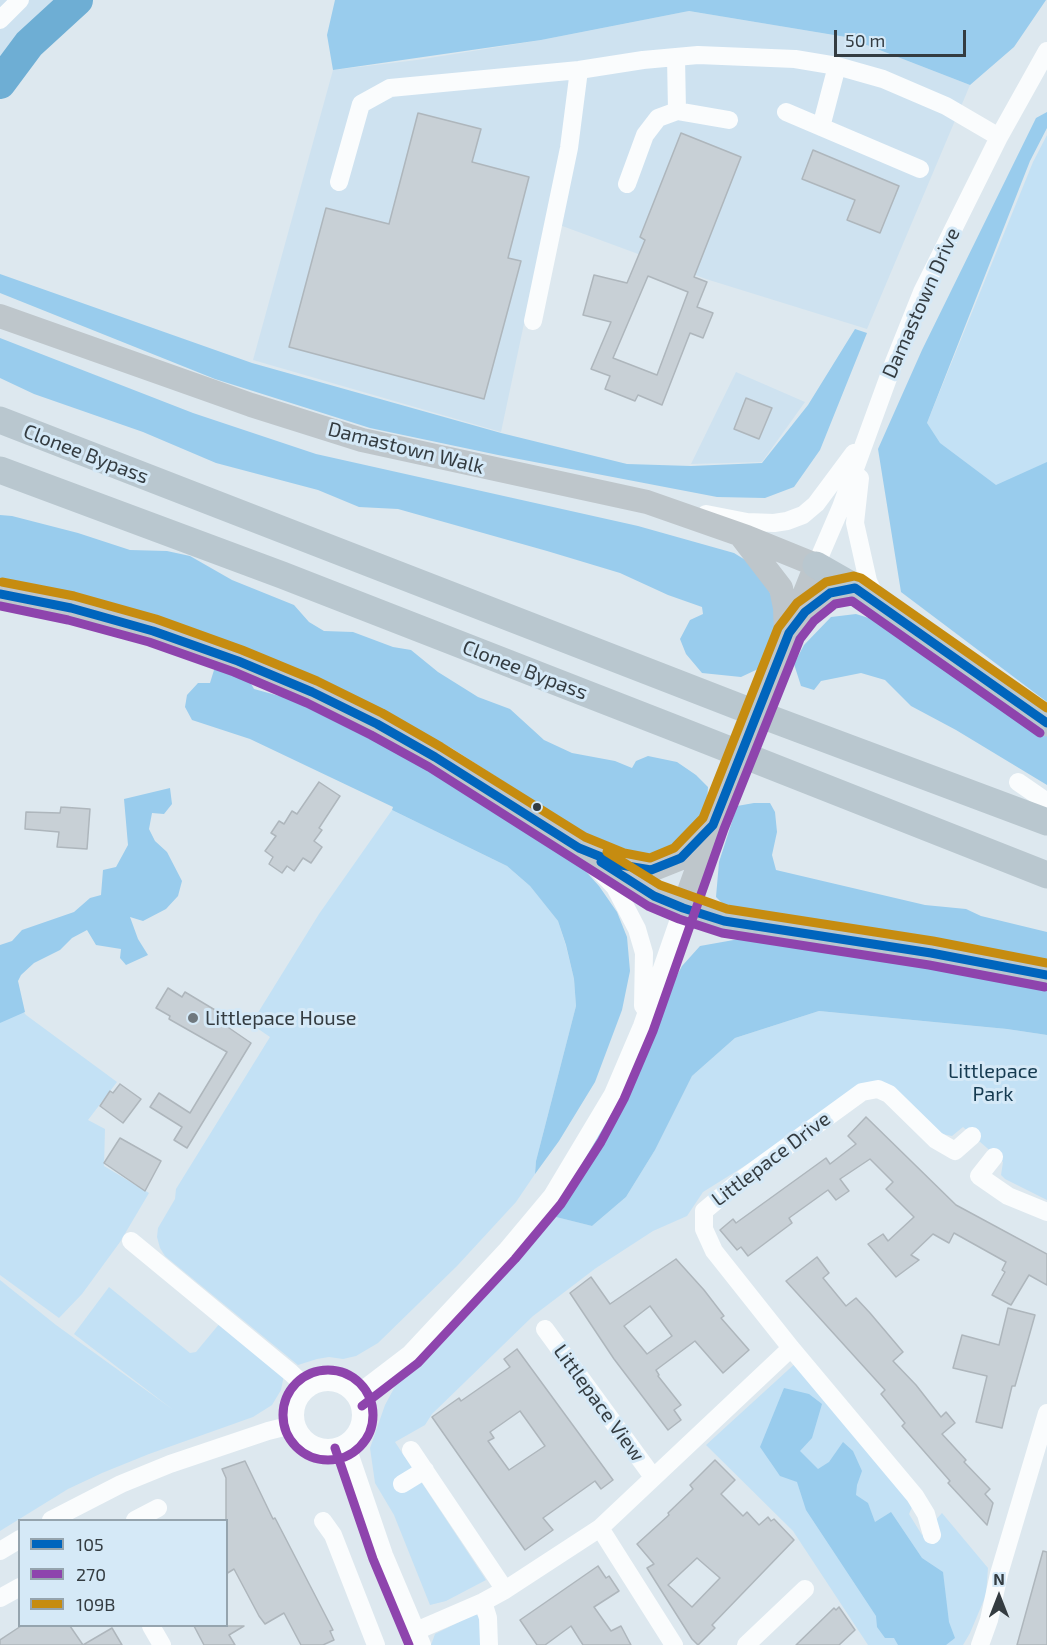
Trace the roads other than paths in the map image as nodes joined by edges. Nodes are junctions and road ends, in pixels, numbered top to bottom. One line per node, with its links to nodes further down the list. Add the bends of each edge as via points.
1 (21, 0): 2 (street)
2 (0, 20)
3 (1047, 51): 11 (street, Damastown Drive)
4 (676, 57): 5 (street, via 795,59); 6 (street); 7 (street)
5 (837, 66): 10 (street); 11 (street, via 883,79 946,106)
6 (579, 70): 13 (street, via 390,88 362,104); 16 (street, via 569,148)
7 (677, 111): 9 (street); 14 (street, via 658,117 645,135)
8 (786, 112): 10 (street)
9 (729, 120)
10 (821, 127): 12 (street)
11 (999, 137): 18 (street, Damastown Drive, via 922,292)
12 (920, 169)
13 (339, 182)
14 (627, 184)
15 (0, 316): 20 (main road, Damastown Walk, via 362,440)
16 (533, 321)
17 (0, 420): 31 (highway, Clonee Bypass, via 726,702)
18 (867, 434): 20 (street, via 816,504 787,521 747,522); 22 (street, Damastown Drive); 25 (street, via 855,523 868,581)
19 (0, 470): 33 (highway, Clonee Bypass, via 304,584)
20 (647, 502): 21 (main road, Damastown Walk)
21 (741, 536): 22 (main road, Damastown Walk); 26 (main road, via 781,588)
22 (816, 565): 23 (highway); 26 (main road)
23 (855, 588): 25 (highway); 26 (main road, via 830,593 814,603)
24 (0, 594): 32 (main road, via 71,608 153,632 312,692 435,757)
25 (880, 606): 27 (highway)
26 (788, 636): 30 (main road)
27 (1047, 723)
28 (1018, 782): 29 (street)
29 (1047, 802)
30 (717, 815): 32 (main road, via 681,858 651,870 621,866); 34 (main road)
31 (1047, 822)
32 (579, 848): 34 (main road, via 654,896); 36 (street, via 615,887 637,929 644,953)
33 (1047, 875)
34 (683, 908): 35 (highway, via 724,921); 36 (street)
35 (1047, 975)
36 (642, 1026): 44 (street, via 613,1094 552,1196 410,1354)
37 (972, 1136): 42 (street, Littlepace Drive, via 955,1151 936,1140 889,1094 878,1089 862,1092 704,1211 704,1229 714,1251)
38 (994, 1157): 39 (street, via 978,1176 1008,1196)
39 (1047, 1212)
40 (131, 1241): 43 (street)
41 (545, 1329): 50 (street, Littlepace View)
42 (791, 1348): 50 (street); 57 (street, Littlepace Drive, via 915,1496)
43 (308, 1389): 44 (street, via 330,1382 341,1384); 46 (street, via 297,1404)
44 (355, 1396): 47 (street, via 362,1418 354,1437)
45 (1047, 1413): 72 (street)
46 (296, 1424): 47 (street, via 300,1434 316,1447); 53 (street, via 170,1464 121,1484)
47 (346, 1444): 66 (street, via 384,1555)
48 (411, 1450): 49 (street)
49 (425, 1470): 51 (street); 62 (street)
50 (653, 1477): 56 (street)
51 (402, 1484)
52 (158, 1508): 54 (street)
53 (55, 1519)
54 (139, 1519)
55 (323, 1521): 67 (street, via 333,1535)
56 (600, 1528): 62 (street); 70 (street)
57 (932, 1535)
58 (18, 1540): 59 (street)
59 (0, 1551)
60 (18, 1588): 63 (street)
61 (805, 1588): 71 (street)
62 (505, 1590): 64 (street)
63 (0, 1598)
64 (483, 1602): 66 (street); 69 (street)
65 (152, 1627): 68 (street)
66 (419, 1638)
67 (372, 1644)
68 (162, 1645)
69 (489, 1645)
70 (674, 1645)
71 (746, 1645)
72 (980, 1645)

